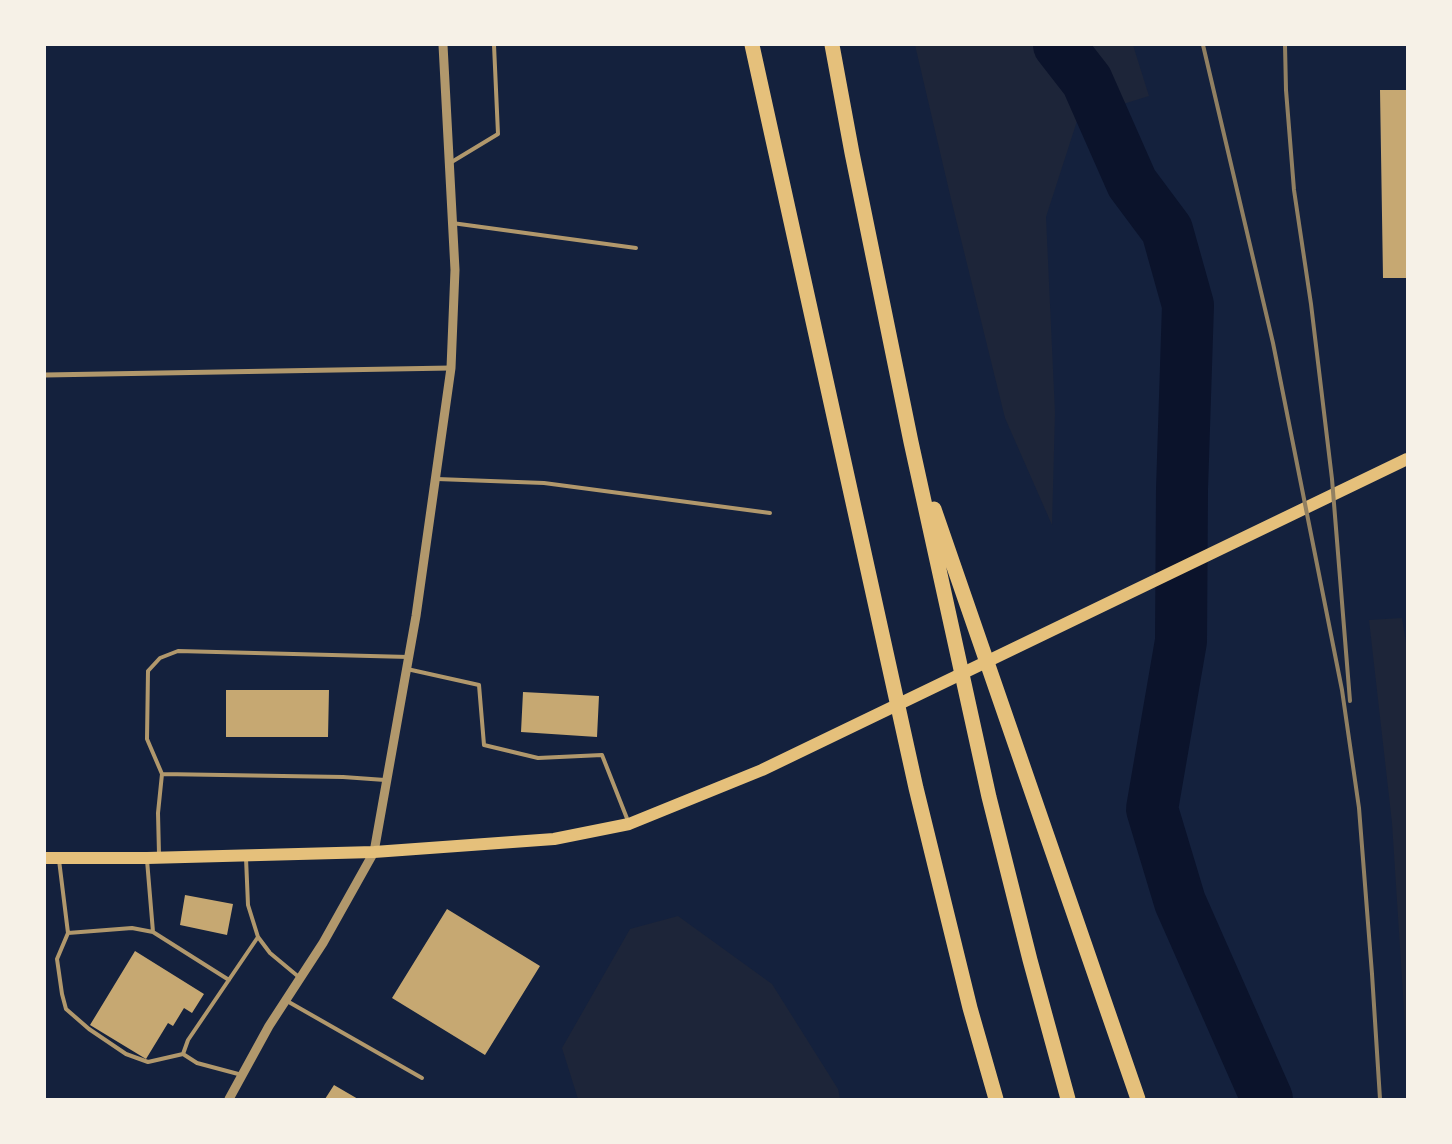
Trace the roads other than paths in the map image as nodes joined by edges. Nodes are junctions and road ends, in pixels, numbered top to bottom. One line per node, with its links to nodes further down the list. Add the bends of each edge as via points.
1 (443, 45): 5 (street)
2 (494, 45): 5 (lane, via 498,134)
3 (752, 45): 34 (highway, via 916,788 970,1008)
4 (832, 45): 10 (highway)
5 (449, 163): 6 (street)
6 (452, 223): 7 (lane); 8 (street, via 455,270)
7 (636, 248)
8 (451, 368): 9 (street); 12 (street)
9 (45, 375)
10 (911, 442): 35 (highway, via 990,796); 36 (highway)
11 (1407, 459): 18 (main road, via 855,727 762,770)
12 (437, 479): 13 (lane, via 544,483); 14 (street)
13 (770, 513)
14 (409, 657): 15 (street); 16 (lane, via 178,652 160,658 148,671 147,739)
15 (407, 669): 17 (street); 18 (lane, via 479,684 484,745 538,758 602,755)
16 (162, 774): 17 (lane); 23 (lane)
17 (387, 780): 19 (street)
18 (629, 824): 19 (main road, via 554,839)
19 (374, 852): 20 (main road); 27 (street)
20 (246, 855): 23 (main road); 26 (lane, via 248,905)
21 (45, 858): 22 (main road)
22 (59, 858): 23 (main road); 24 (lane)
23 (153, 858): 25 (lane)
24 (68, 932): 25 (lane, via 132,928); 30 (lane, via 57,959 66,1009 126,1054 148,1062)
25 (153, 932): 28 (lane)
26 (258, 937): 27 (lane, via 270,953); 28 (lane)
27 (300, 978): 29 (street)
28 (229, 980): 30 (lane, via 188,1040)
29 (285, 1000): 31 (street); 32 (lane)
30 (183, 1054): 31 (lane, via 197,1063)
31 (242, 1075): 33 (street)
32 (422, 1078)
33 (229, 1099)
34 (996, 1099)
35 (1068, 1099)
36 (1138, 1099)

